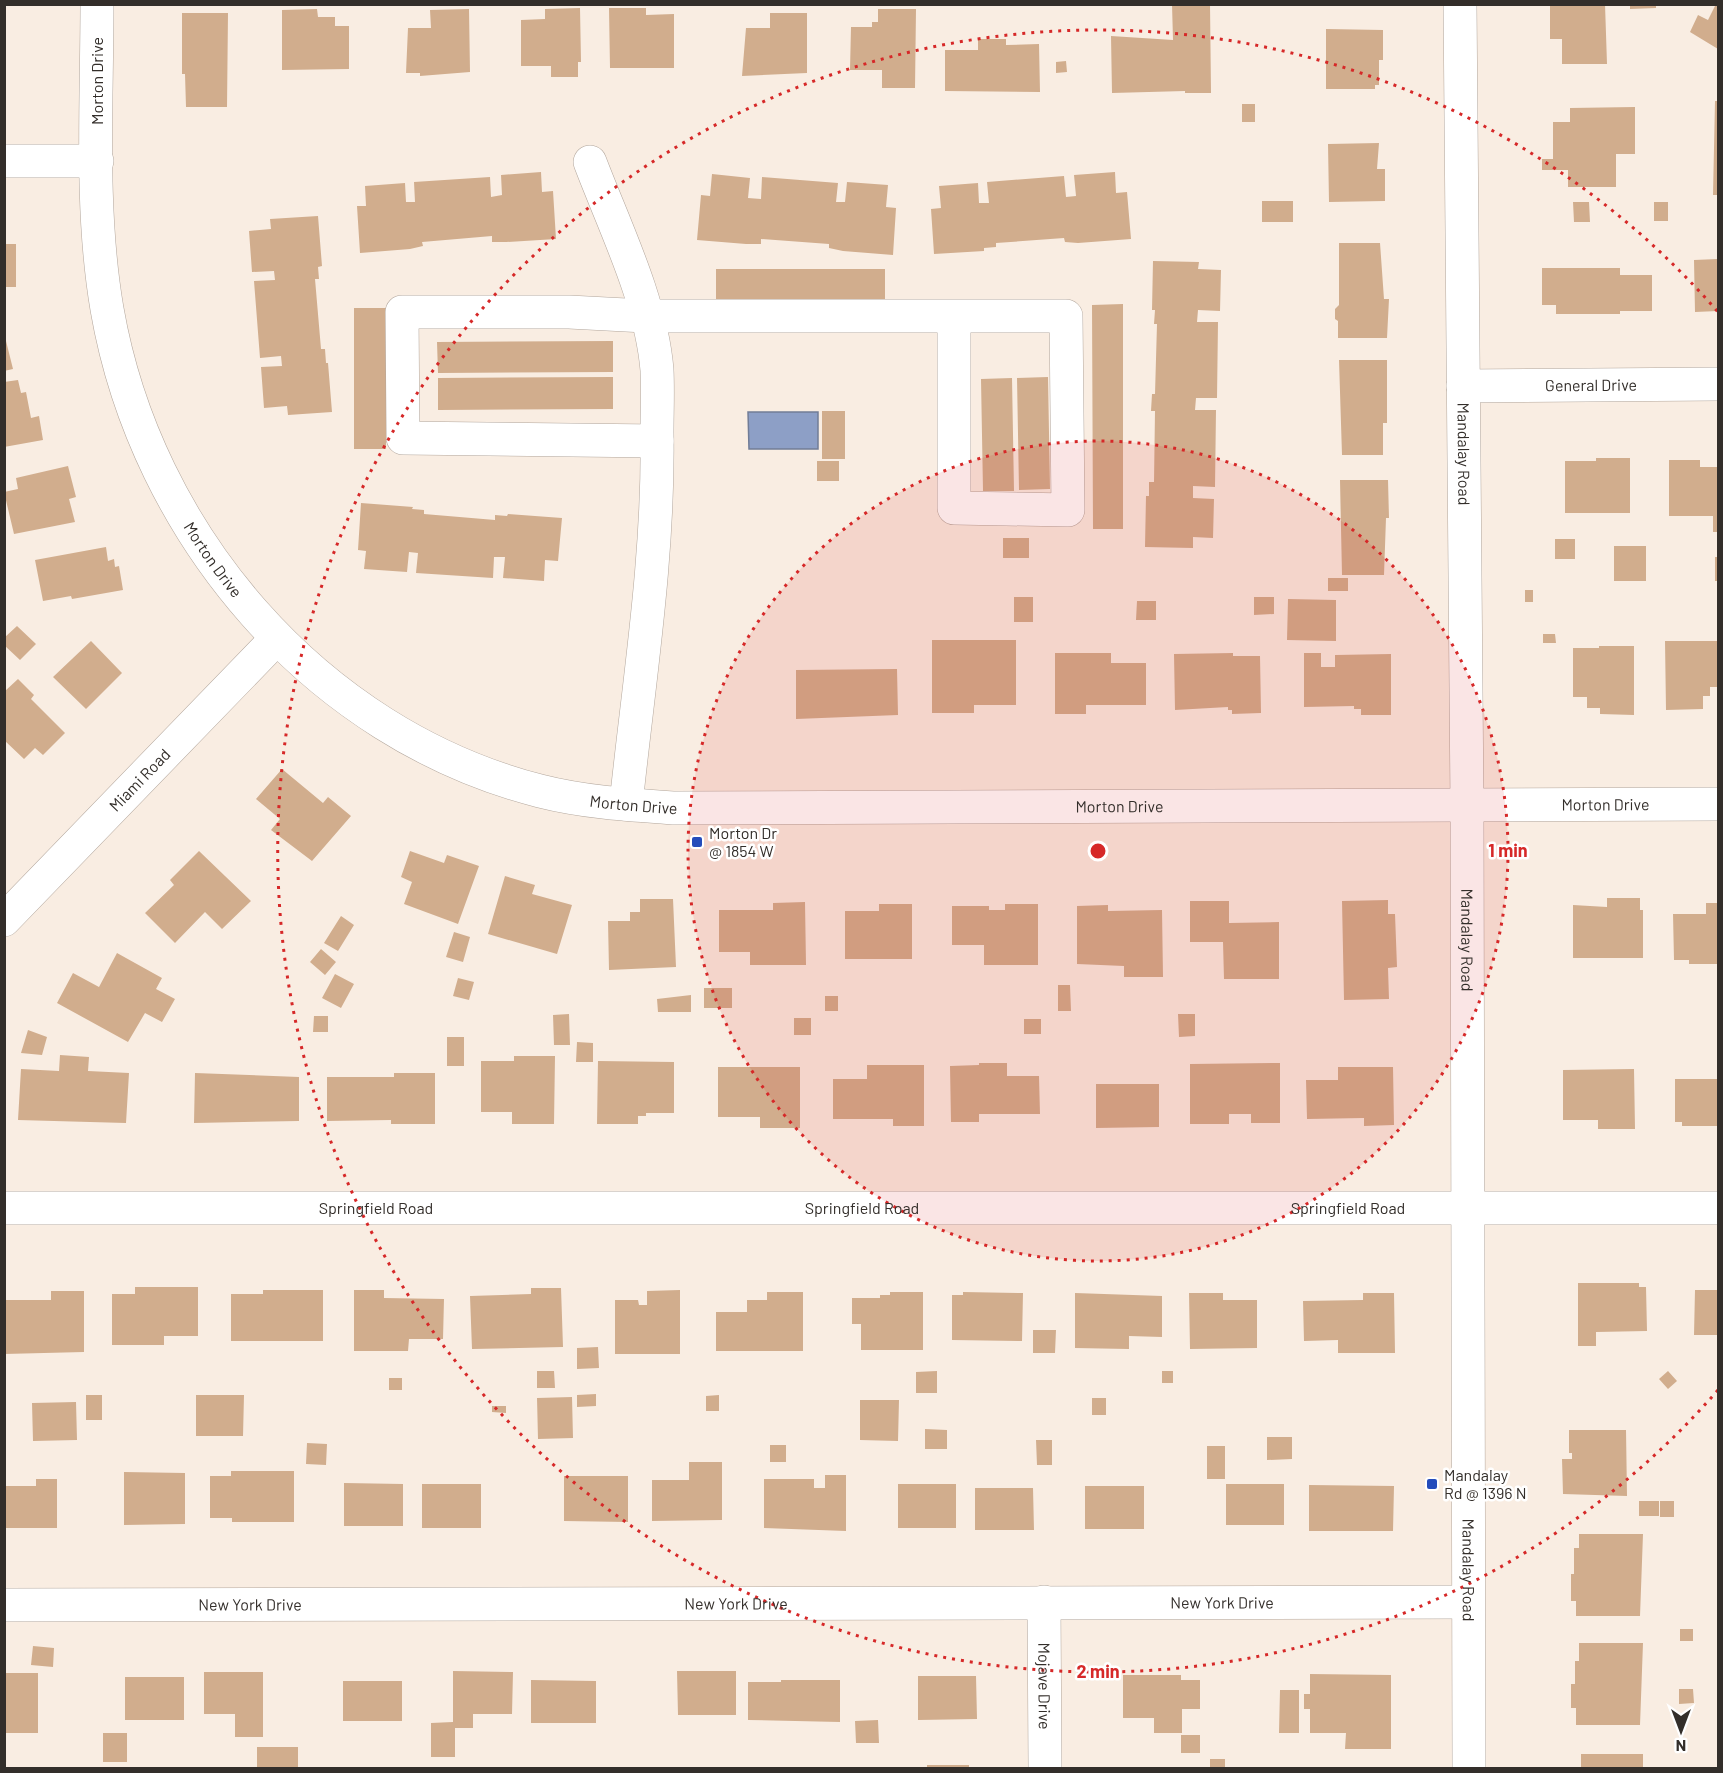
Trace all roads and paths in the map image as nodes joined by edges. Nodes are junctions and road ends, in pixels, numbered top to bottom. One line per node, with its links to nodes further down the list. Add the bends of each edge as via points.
1 (97, 4): 4 (street, Morton Drive)
2 (1460, 4): 9 (street, Mandalay Road)
3 (4, 161): 4 (street)
4 (97, 161): 11 (street, Morton Drive, via 107,309 123,377 144,439 202,546 237,595)
5 (590, 162): 6 (street)
6 (645, 316): 7 (street); 10 (street, via 657,369); 10 (street, via 402,312 403,438)
7 (954, 317): 7 (street, via 954,508 1068,510 1066,316)
8 (1719, 384): 9 (street, General Drive)
9 (1463, 386): 13 (street, Mandalay Road)
10 (657, 441): 12 (street, via 659,488 646,650)
11 (276, 639): 12 (street, Morton Drive, via 315,675 357,705 446,757 540,791); 15 (street, Miami Road)
12 (626, 804): 13 (street, Morton Drive, via 734,810)
13 (1467, 804): 14 (street, Morton Drive); 18 (street, Mandalay Road)
14 (1719, 804)
15 (4, 920)
16 (4, 1208): 18 (street, Springfield Road)
17 (1719, 1208): 18 (street, Springfield Road)
18 (1468, 1209): 20 (street, Mandalay Road)
19 (1044, 1602): 20 (street, New York Drive); 21 (street, New York Drive); 22 (street, Mojave Drive)
20 (1468, 1602): 23 (street, Mandalay Road)
21 (4, 1605)
22 (1045, 1768)
23 (1469, 1768)

